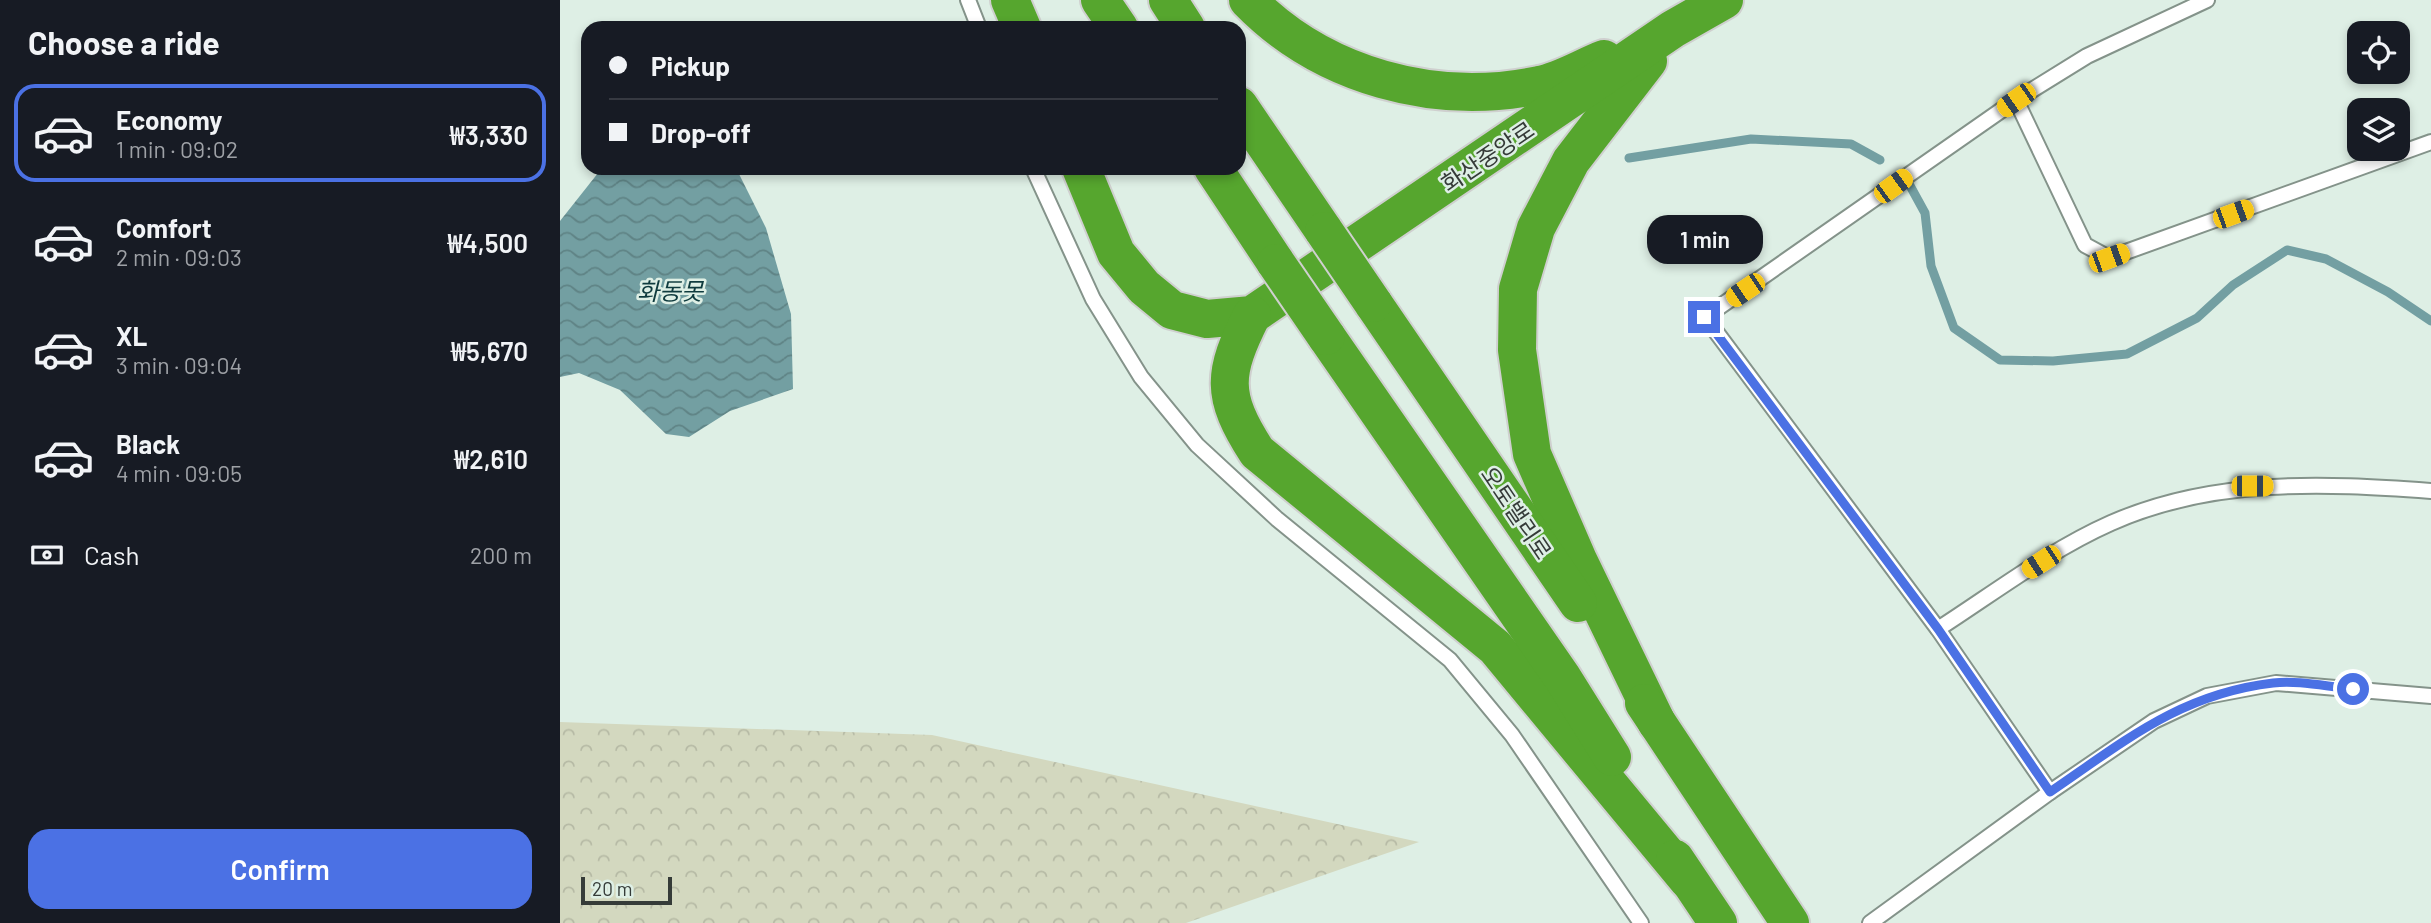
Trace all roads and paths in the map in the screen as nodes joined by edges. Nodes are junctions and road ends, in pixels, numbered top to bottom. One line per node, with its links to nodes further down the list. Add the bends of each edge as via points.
1 (968, 0): 8 (lane)
2 (1010, 0): 9 (highway)
3 (1100, 0): 10 (highway)
4 (1168, 0): 11 (highway)
5 (1248, 0): 12 (highway, via 1275,28 1340,66 1441,92 1541,85)
6 (1724, 0): 12 (highway, 화산중앙로)
7 (2207, 0): 13 (lane, via 2087,56)
8 (976, 21)
9 (1019, 21)
10 (1114, 21)
11 (1182, 21)
12 (1674, 29): 19 (highway, 화산중앙로); 23 (highway, via 1571,161 1536,228 1518,289 1517,350 1532,454)
13 (2016, 100): 15 (lane, via 2085,245 2109,258); 21 (lane, via 1704,317)
14 (1246, 116): 23 (highway, 오토밸리로, bridge)
15 (2431, 142)
16 (1036, 175): 26 (lane, via 1093,299 1141,377 1197,445 1278,519 1450,660 1512,735)
17 (1084, 175): 19 (highway, via 1116,253 1144,287 1172,310 1207,319)
18 (1218, 175): 25 (highway, bridge, via 1562,677)
19 (1252, 314): 25 (highway, via 1232,355 1228,388 1238,422 1257,452 1495,647)
20 (2431, 491): 21 (lane, via 2252,486 2175,500 2110,523)
21 (1938, 629): 24 (lane)
22 (2431, 696): 24 (lane, via 2276,683 2207,696 2154,721)
23 (1657, 723): 28 (highway, 오토밸리로)
24 (2050, 792): 29 (lane)
25 (1688, 880): 27 (highway)
26 (1642, 923)
27 (1718, 923)
28 (1790, 923)
29 (1870, 923)

